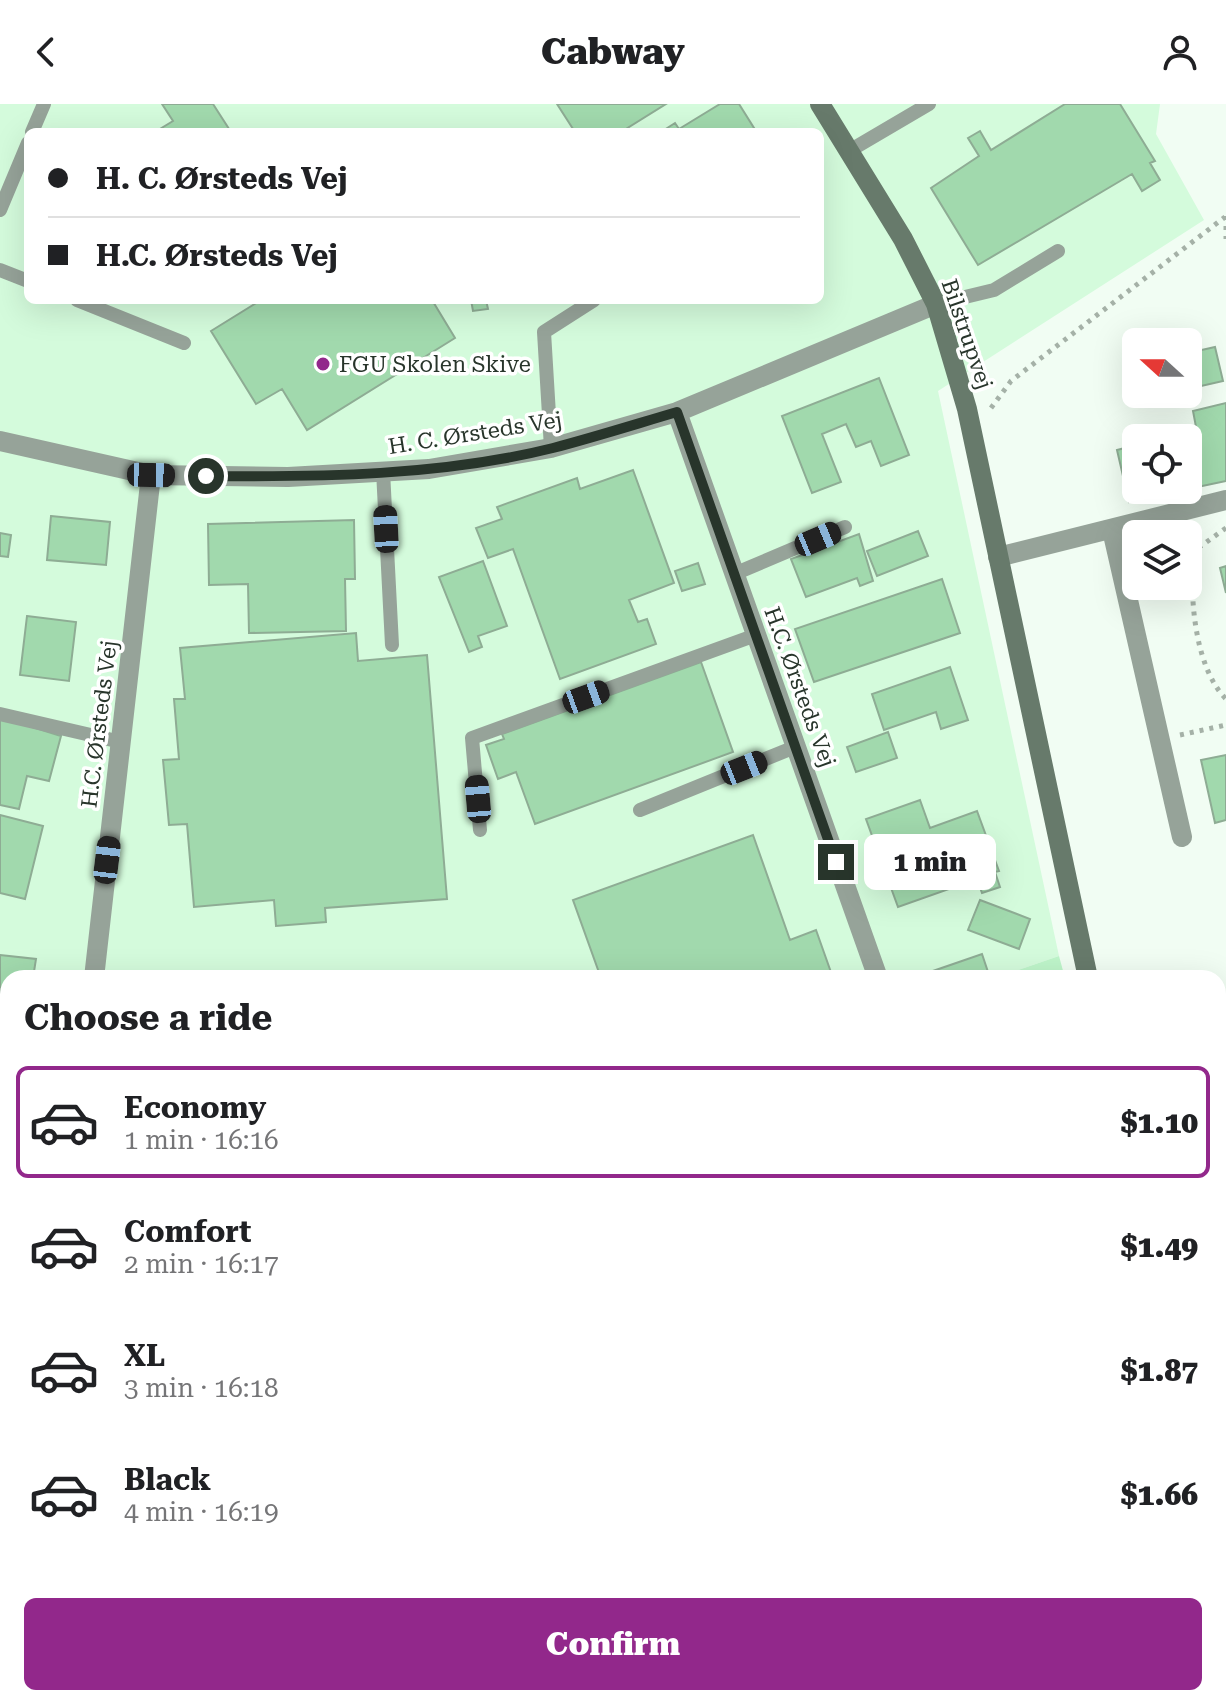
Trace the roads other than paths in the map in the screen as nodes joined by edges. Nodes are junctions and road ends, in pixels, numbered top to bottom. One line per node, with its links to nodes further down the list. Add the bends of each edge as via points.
1 (44, 104): 4 (lane)
2 (820, 104): 5 (street, Bilstrupvej)
3 (929, 104): 6 (lane)
4 (34, 128)
5 (825, 128): 6 (street, Bilstrupvej)
6 (849, 151): 14 (street, Bilstrupvej)
7 (24, 157): 8 (lane)
8 (0, 210)
9 (1058, 251): 14 (lane, via 994,290)
10 (0, 270): 11 (lane)
11 (24, 279)
12 (87, 304): 15 (lane)
13 (588, 304): 18 (lane, via 544,332)
14 (936, 304): 16 (street, H. C. Ørsteds Vej); 24 (street, Bilstrupvej, via 972,433)
15 (184, 343)
16 (677, 412): 18 (street, H. C. Ørsteds Vej); 25 (street, H.C. Ørsteds Vej)
17 (0, 441): 20 (street, H. C. Ørsteds Vej)
18 (551, 448): 19 (street, H. C. Ørsteds Vej, via 429,469)
19 (383, 471): 20 (street, H. C. Ørsteds Vej, via 288,477); 27 (lane)
20 (151, 475): 29 (street, H.C. Ørsteds Vej)
21 (1226, 500): 23 (street)
22 (845, 527): 25 (lane)
23 (1112, 530): 24 (street); 33 (street)
24 (998, 557): 36 (street, Bilstrupvej)
25 (734, 574): 26 (street, H.C. Ørsteds Vej)
26 (756, 635): 30 (street, H.C. Ørsteds Vej); 32 (lane, via 472,738)
27 (392, 645)
28 (0, 714): 29 (lane)
29 (121, 742): 34 (street, H.C. Ørsteds Vej)
30 (795, 747): 31 (lane); 35 (street, H.C. Ørsteds Vej)
31 (640, 810)
32 (480, 830)
33 (1182, 837)
34 (95, 970)
35 (875, 970)
36 (1086, 970)

